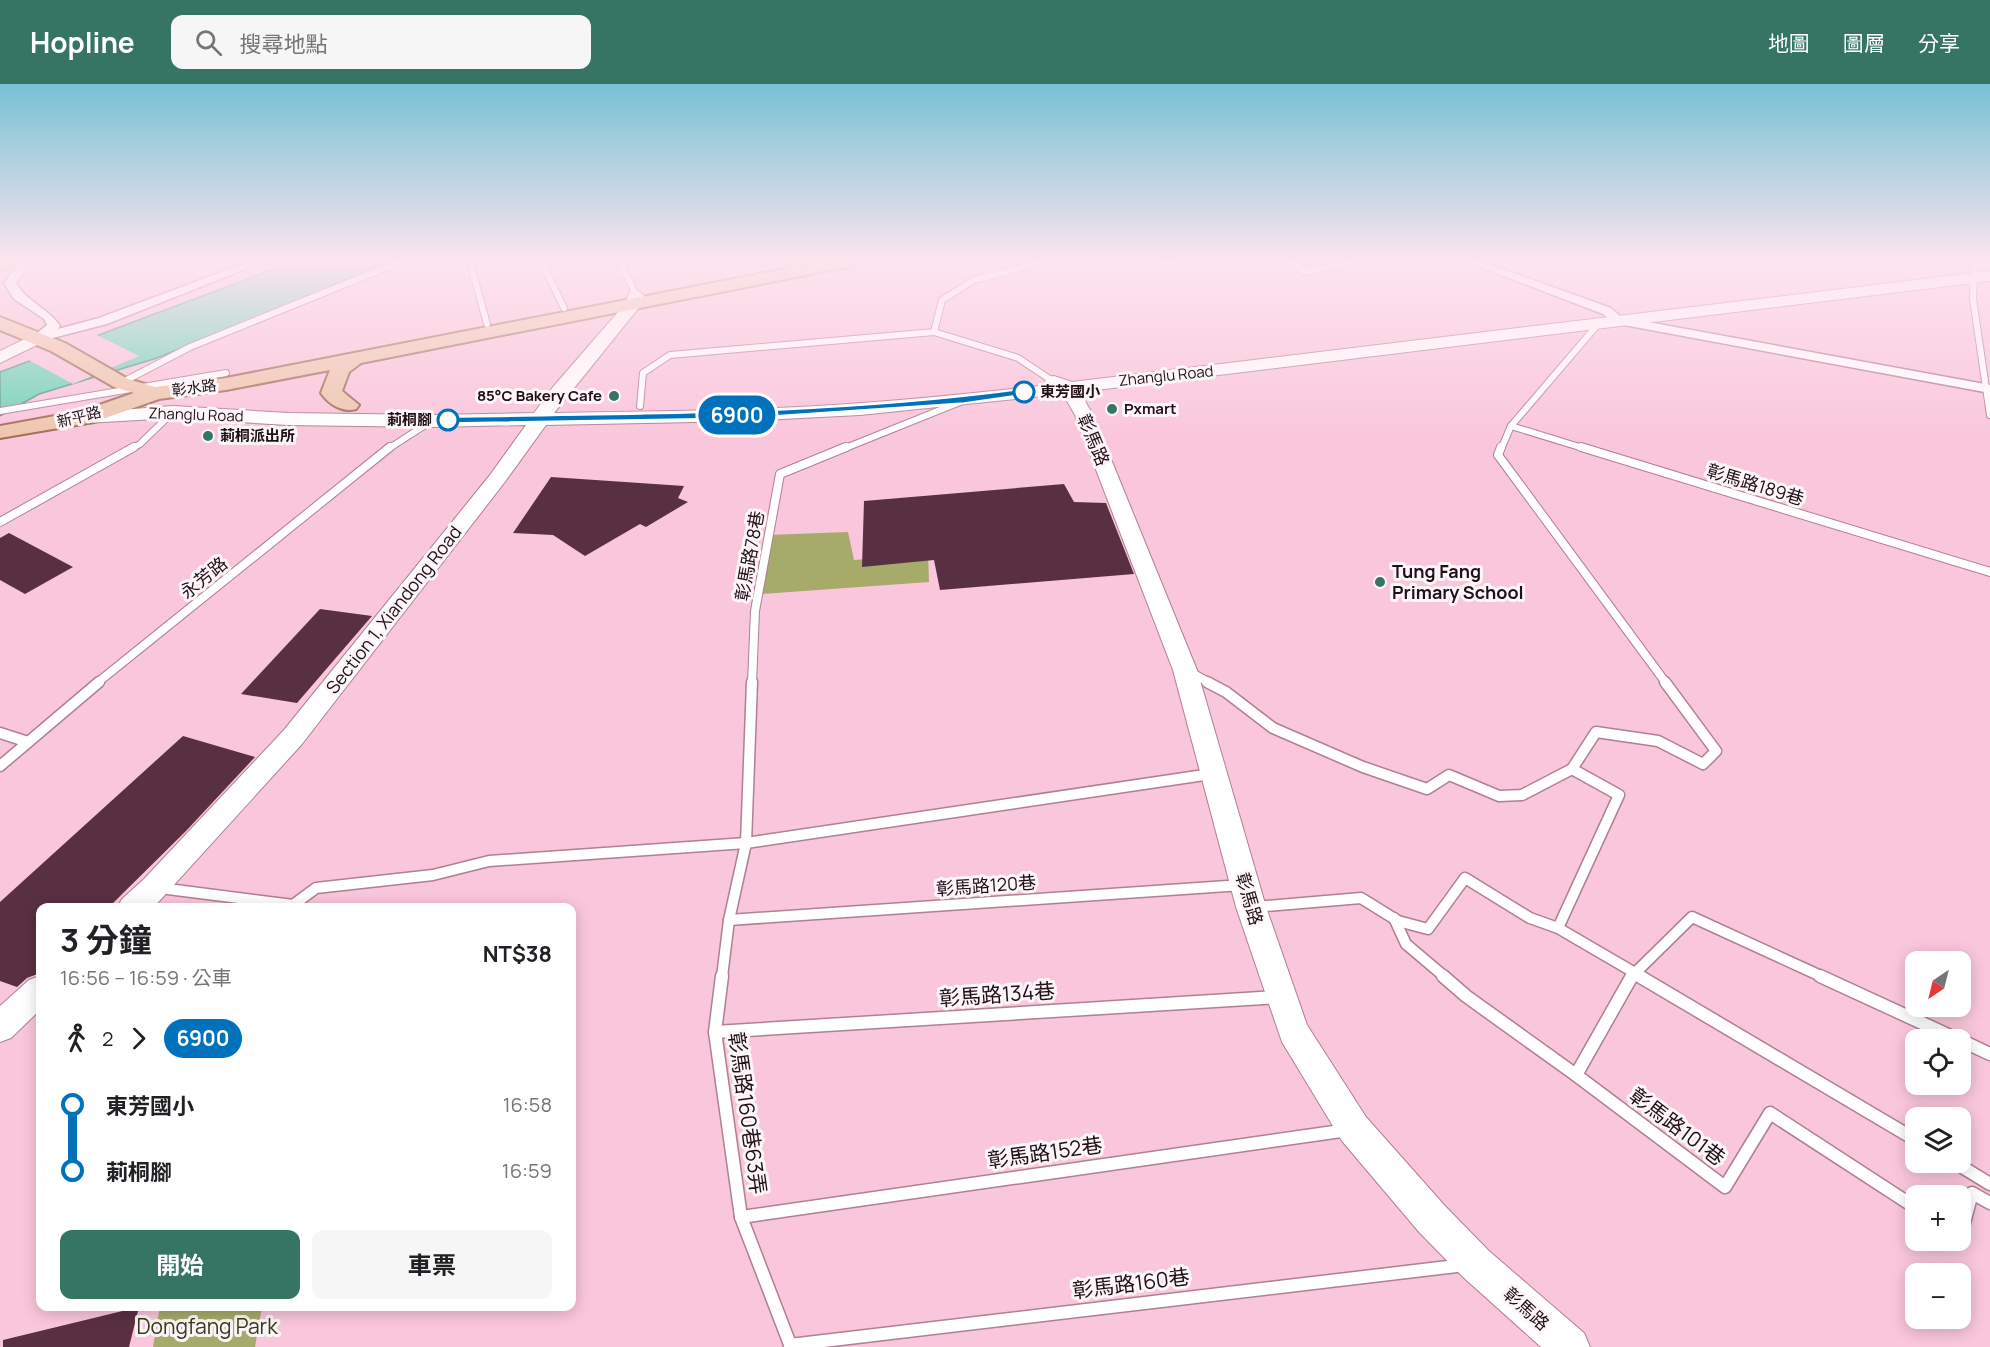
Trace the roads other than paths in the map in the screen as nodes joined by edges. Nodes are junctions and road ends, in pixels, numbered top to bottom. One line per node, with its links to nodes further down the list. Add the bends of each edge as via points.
1 (51, 321): 16 (street, via 54,326)
2 (103, 321): 16 (street)
3 (254, 321): 20 (lane, via 190,347)
4 (486, 321): 14 (lane)
5 (502, 321): 14 (main road, 彰水路)
6 (534, 321): 18 (main road, 彰水路)
7 (617, 321): 27 (main road, Section 1, Xiandong Road)
8 (937, 321): 15 (lane)
9 (1584, 321): 19 (main road, Zhanglu Road)
10 (1605, 321): 31 (lane)
11 (1624, 321): 21 (street)
12 (1976, 321): 21 (lane)
13 (0, 323): 16 (main road)
14 (487, 324): 20 (main road, 彰水路, via 226,373)
15 (934, 332): 19 (lane, via 1018,358); 24 (lane, via 670,355 643,373)
16 (37, 338): 17 (main road); 20 (main road)
17 (0, 358)
18 (356, 358): 20 (main road, 彰水路, via 226,384); 23 (main road, via 340,369 331,393)
19 (1059, 383): 22 (main road, Zhanglu Road); 24 (main road, Zhanglu Road, via 856,400); 35 (main road, 彰馬路, via 1084,415)
20 (132, 386): 23 (main road, Zhanglu Road); 25 (lane); 29 (main road, 新平路)
21 (1987, 388): 28 (lane)
22 (964, 400): 27 (main road, Zhanglu Road, via 745,415); 41 (lane, 彰馬路78巷, via 780,474 754,611)
23 (349, 405): 27 (main road, Zhanglu Road)
24 (640, 406): 27 (main road, Zhanglu Road)
25 (0, 411)
26 (173, 412): 29 (main road, Zhanglu Road); 30 (main road, Zhanglu Road, via 288,419); 33 (lane, via 140,444)
27 (546, 412): 30 (main road, Zhanglu Road); 42 (main road, Section 1, Xiandong Road, via 308,719)
28 (1990, 415)
29 (86, 417): 32 (main road, 新平路)
30 (432, 420): 37 (lane, 永芳路, via 394,444)
31 (1511, 426): 34 (lane, 彰馬路189巷); 39 (lane, via 1498,455 1716,751 1703,764 1658,741 1596,732)
32 (0, 432)
33 (0, 522)
34 (1990, 573)
35 (1185, 670): 39 (lane, via 1226,692 1273,728 1363,767 1427,789 1449,775 1499,796 1522,795); 40 (main road, 彰馬路)
36 (0, 733): 37 (lane)
37 (28, 742): 38 (lane, 永芳路)
38 (0, 766)
39 (1572, 770): 49 (lane, via 1619,795)
40 (1213, 773): 41 (lane); 43 (main road, 彰馬路)
41 (746, 843): 46 (lane, via 489,861 433,875 316,888); 48 (lane, 彰馬路160巷63弄)
42 (154, 888): 44 (main road, Section 1, Xiandong Road); 45 (lane)
43 (1248, 896): 47 (lane, via 1361,898); 48 (lane, 彰馬路120巷); 52 (main road, 彰馬路)
44 (138, 903)
45 (277, 903)
46 (296, 903)
47 (1394, 918): 49 (lane, via 1428,929 1465,878 1530,918); 58 (lane, via 1406,944 1466,996)
48 (729, 920): 55 (lane, 彰馬路160巷63弄)
49 (1558, 928): 50 (lane)
50 (1633, 974): 54 (lane, via 1692,917); 58 (lane); 60 (lane)
51 (36, 994): 53 (main road)
52 (1281, 997): 55 (lane, 彰馬路134巷); 59 (main road, 彰馬路, via 1309,1060)
53 (0, 1027)
54 (1936, 1029)
55 (715, 1032): 66 (lane, 彰馬路160巷63弄)
56 (1971, 1045): 57 (lane)
57 (1990, 1053)
58 (1576, 1075): 64 (lane, 彰馬路101巷, via 1725,1188 1770,1113)
59 (1354, 1129): 66 (lane, 彰馬路152巷); 67 (main road, 彰馬路)
60 (1905, 1134)
61 (1971, 1172): 62 (lane)
62 (1990, 1184)
63 (1971, 1197): 65 (lane, via 1972,1193)
64 (1905, 1201)
65 (1990, 1203)
66 (741, 1216): 68 (lane, 彰馬路160巷63弄)
67 (1476, 1264): 68 (lane, 彰馬路160巷); 69 (main road, 彰馬路)
68 (790, 1346)
69 (1570, 1347)

